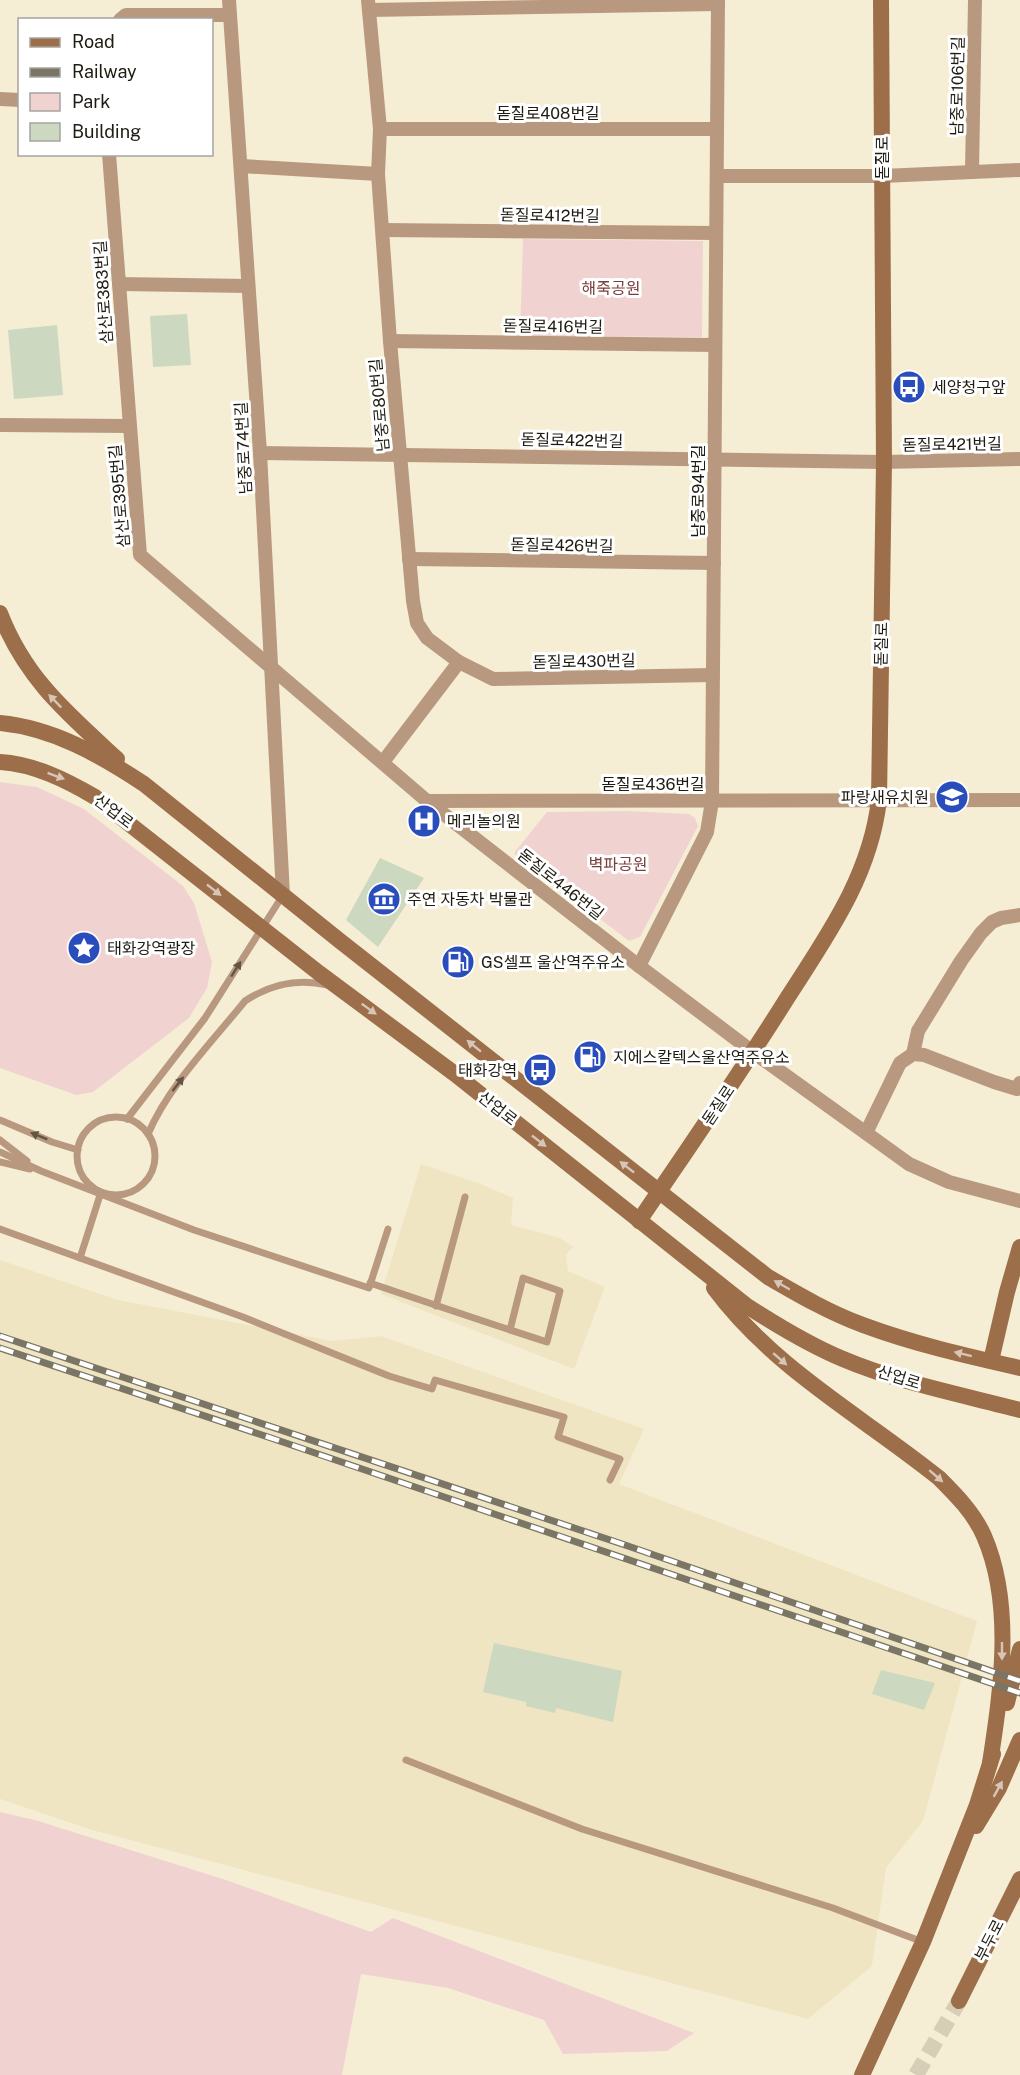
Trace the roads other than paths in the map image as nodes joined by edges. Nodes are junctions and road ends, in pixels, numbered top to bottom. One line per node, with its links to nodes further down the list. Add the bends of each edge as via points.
1 (229, 0): 6 (street, 남중로74번길)
2 (881, 0): 17 (main road, 돋질로)
3 (975, 0): 15 (street, 남중로106번길)
4 (718, 2): 5 (street); 11 (street, 남중로94번길)
5 (369, 5): 10 (street, 남중로80번길)
6 (230, 15): 7 (street); 13 (street, 남중로74번길)
7 (122, 18)
8 (0, 99): 9 (street)
9 (18, 100)
10 (380, 129): 11 (street, 돋질로408번길); 16 (street, 남중로80번길)
11 (717, 129): 18 (street, 남중로94번길)
12 (110, 156): 21 (street, 삼산로383번길)
13 (240, 166): 16 (street); 22 (street, 남중로74번길)
14 (1020, 171): 15 (street)
15 (972, 172): 17 (street)
16 (378, 174): 19 (street, 남중로80번길)
17 (882, 176): 18 (street); 31 (main road, 돋질로)
18 (717, 177): 20 (street, 남중로94번길)
19 (383, 230): 20 (street, 돋질로412번길); 23 (street, 남중로80번길)
20 (716, 233): 24 (street, 남중로94번길)
21 (119, 284): 22 (street); 26 (street, 삼산로383번길)
22 (248, 286): 27 (street, 남중로74번길)
23 (390, 341): 24 (street, 돋질로416번길); 28 (street, 남중로80번길)
24 (716, 345): 29 (street, 남중로94번길)
25 (0, 424): 26 (street, 삼산로395번길)
26 (129, 426): 36 (street, 삼산로395번길, via 140,555)
27 (260, 453): 28 (street, 돋질로422번길); 36 (street, 남중로74번길)
28 (400, 454): 29 (street, 돋질로422번길); 32 (street, 남중로80번길)
29 (715, 459): 31 (street, 돋질로422번길); 33 (street, 남중로94번길)
30 (1020, 459): 31 (street, 돋질로421번길)
31 (884, 462): 42 (main road, 돋질로)
32 (409, 559): 33 (street, 돋질로426번길); 35 (street, 남중로80번길, via 417,623 427,638)
33 (714, 563): 37 (street, 남중로94번길)
34 (0, 613): 41 (main road, one-way to 34, via 39,684)
35 (459, 662): 37 (street, 돋질로430번길, via 493,679); 40 (street)
36 (270, 668): 40 (street, 돋질로446번길); 46 (street, 남중로74번길)
37 (713, 675): 45 (street, 남중로94번길)
38 (0, 723): 41 (main road, 산업로, via 48,733 79,746)
39 (0, 762): 48 (main road, 산업로, one-way to 48, via 67,780 95,796)
40 (383, 762): 44 (street, 돋질로446번길)
41 (144, 784): 46 (main road, 산업로)
42 (879, 800): 43 (street, 돋질로436번길); 45 (street, 돋질로436번길); 51 (main road, 돋질로, via 876,827 843,911)
43 (1020, 800)
44 (428, 801): 45 (street, 돋질로436번길); 49 (street, 돋질로446번길)
45 (712, 801): 49 (street, 남중로94번길, via 707,832)
46 (283, 895): 48 (lane); 63 (main road, 산업로, one-way to 46)
47 (1020, 915): 52 (street, via 1000,918 981,933 918,1031)
48 (262, 928): 50 (main road, 산업로); 54 (lane, one-way to 48, via 205,1018)
49 (639, 966): 51 (street, 돋질로446번길)
50 (341, 988): 57 (lane, one-way to 50, via 175,1088 245,1001 277,985 296,982); 67 (main road, 산업로, one-way to 67)
51 (753, 1052): 56 (street, 돋질로446번길); 63 (main road, 돋질로)
52 (913, 1054): 53 (street); 56 (street, via 900,1063)
53 (1019, 1087)
54 (127, 1119): 57 (lane); 59 (lane, via 108,1119 91,1127)
55 (0, 1120): 59 (lane, one-way to 55)
56 (866, 1133): 66 (street, 돋질로446번길, via 909,1164 949,1182)
57 (148, 1134): 64 (lane, via 155,1157 147,1181 126,1194)
58 (0, 1140): 62 (lane)
59 (78, 1150): 64 (lane, via 82,1175)
60 (0, 1152): 62 (lane)
61 (0, 1162): 62 (lane)
62 (41, 1171): 64 (lane)
63 (659, 1191): 67 (main road, 돋질로); 76 (main road, 산업로, one-way to 63, via 912,1342 816,1304 768,1277)
64 (101, 1192): 71 (lane); 73 (lane, via 194,1230 369,1288)
65 (465, 1197): 74 (lane)
66 (1020, 1201)
67 (639, 1221): 72 (main road, 산업로)
68 (0, 1229): 71 (lane)
69 (388, 1229): 73 (lane)
70 (1020, 1247): 76 (main road)
71 (80, 1258): 79 (lane, via 400,1379 432,1389 435,1380 564,1417 558,1437 620,1459)
72 (699, 1268): 78 (main road, 산업로, via 747,1306 845,1360); 83 (main road, one-way to 83, via 742,1323 766,1346 821,1392 939,1478 977,1524 994,1572 1002,1638 1002,1671)
73 (370, 1283): 74 (lane)
74 (436, 1306): 75 (lane)
75 (510, 1330): 75 (lane, via 547,1342 560,1292 523,1278)
76 (991, 1361): 77 (main road, 산업로)
77 (1020, 1368)
78 (1020, 1410)
79 (610, 1480)
80 (1020, 1649): 83 (main road)
81 (1020, 1740): 84 (main road, one-way to 81, via 999,1788)
82 (406, 1760): 86 (lane, via 582,1829 833,1908)
83 (990, 1763): 84 (main road)
84 (955, 1857): 86 (main road)
85 (1020, 1879): 87 (main road, 부두로)
86 (922, 1942): 88 (main road)
87 (959, 2001)
88 (885, 2021): 89 (main road); 90 (main road)
89 (862, 2075)
90 (874, 2075)

